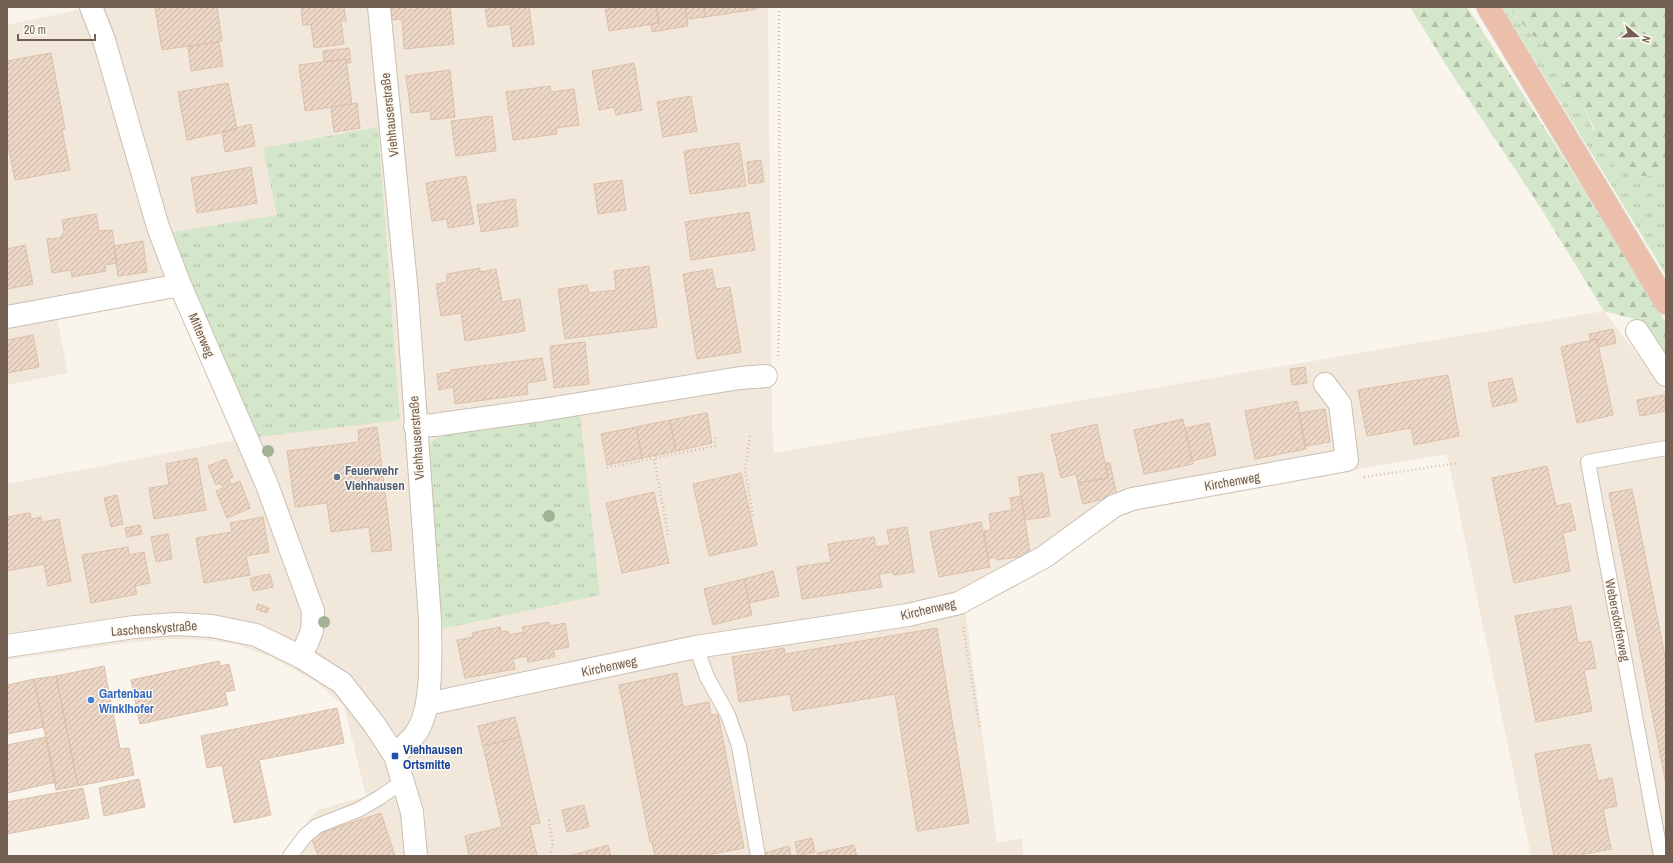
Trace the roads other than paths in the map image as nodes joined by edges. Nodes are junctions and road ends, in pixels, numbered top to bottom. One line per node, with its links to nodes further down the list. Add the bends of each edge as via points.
1 (91, 7): 4 (street, Mitterweg, via 104,40 158,227)
2 (379, 7): 11 (street, Viehhauserstraße, via 407,294)
3 (1488, 7): 5 (highway)
4 (180, 285): 6 (street); 15 (street, Mitterweg, via 267,485 313,611 312,631)
5 (1666, 303)
6 (7, 317)
7 (1637, 331): 9 (street)
8 (766, 376): 11 (street, via 732,379 542,410)
9 (1666, 376)
10 (1326, 384): 14 (street, Kirchenweg, via 1340,404 1347,460 1132,499 1114,506 1044,557 959,603 908,614)
11 (415, 426): 16 (street, Viehhauserstraße, via 430,620)
12 (1666, 448): 22 (lane, Webersdorferweg, via 1588,462)
13 (7, 646): 15 (street, Laschenskystraße, via 134,627 176,624 212,626 256,635)
14 (696, 647): 16 (street, Kirchenweg); 21 (lane, via 707,677 728,715 739,746)
15 (301, 657): 17 (street, Laschenskystraße, via 342,683 371,719)
16 (427, 704): 17 (street, Viehhauserstraße, via 416,732)
17 (394, 756): 18 (street)
18 (402, 782): 19 (lane, via 358,810 317,826 305,836); 20 (street, via 412,812)
19 (290, 856)
20 (416, 856)
21 (758, 856)
22 (1662, 856)

